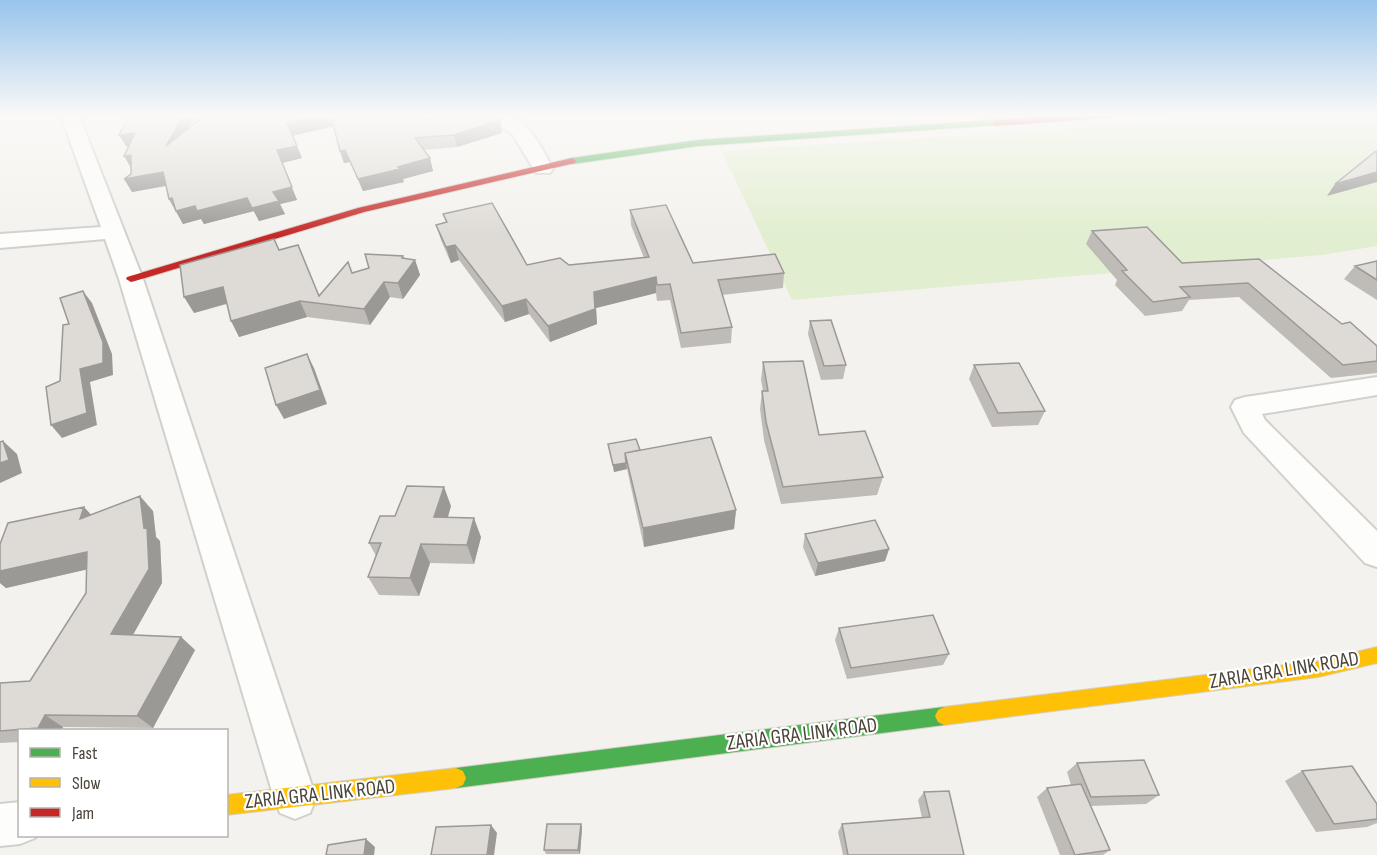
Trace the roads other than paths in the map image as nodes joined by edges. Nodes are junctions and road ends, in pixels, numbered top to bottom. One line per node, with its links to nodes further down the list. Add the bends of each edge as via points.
1 (84, 156): 5 (street)
2 (537, 156): 4 (street)
3 (607, 156): 4 (street)
4 (543, 169): 7 (street, via 361,210)
5 (113, 232): 6 (street); 7 (street)
6 (0, 241)
7 (131, 279): 11 (street)
8 (1377, 386): 9 (street, via 1245,407 1254,426)
9 (1377, 553)
10 (1377, 655): 11 (street, ZARIA GRA LINK ROAD, via 1318,669)
11 (295, 798): 12 (street, ZARIA GRA LINK ROAD)
12 (228, 804)
13 (18, 823): 14 (street)
14 (0, 825)

